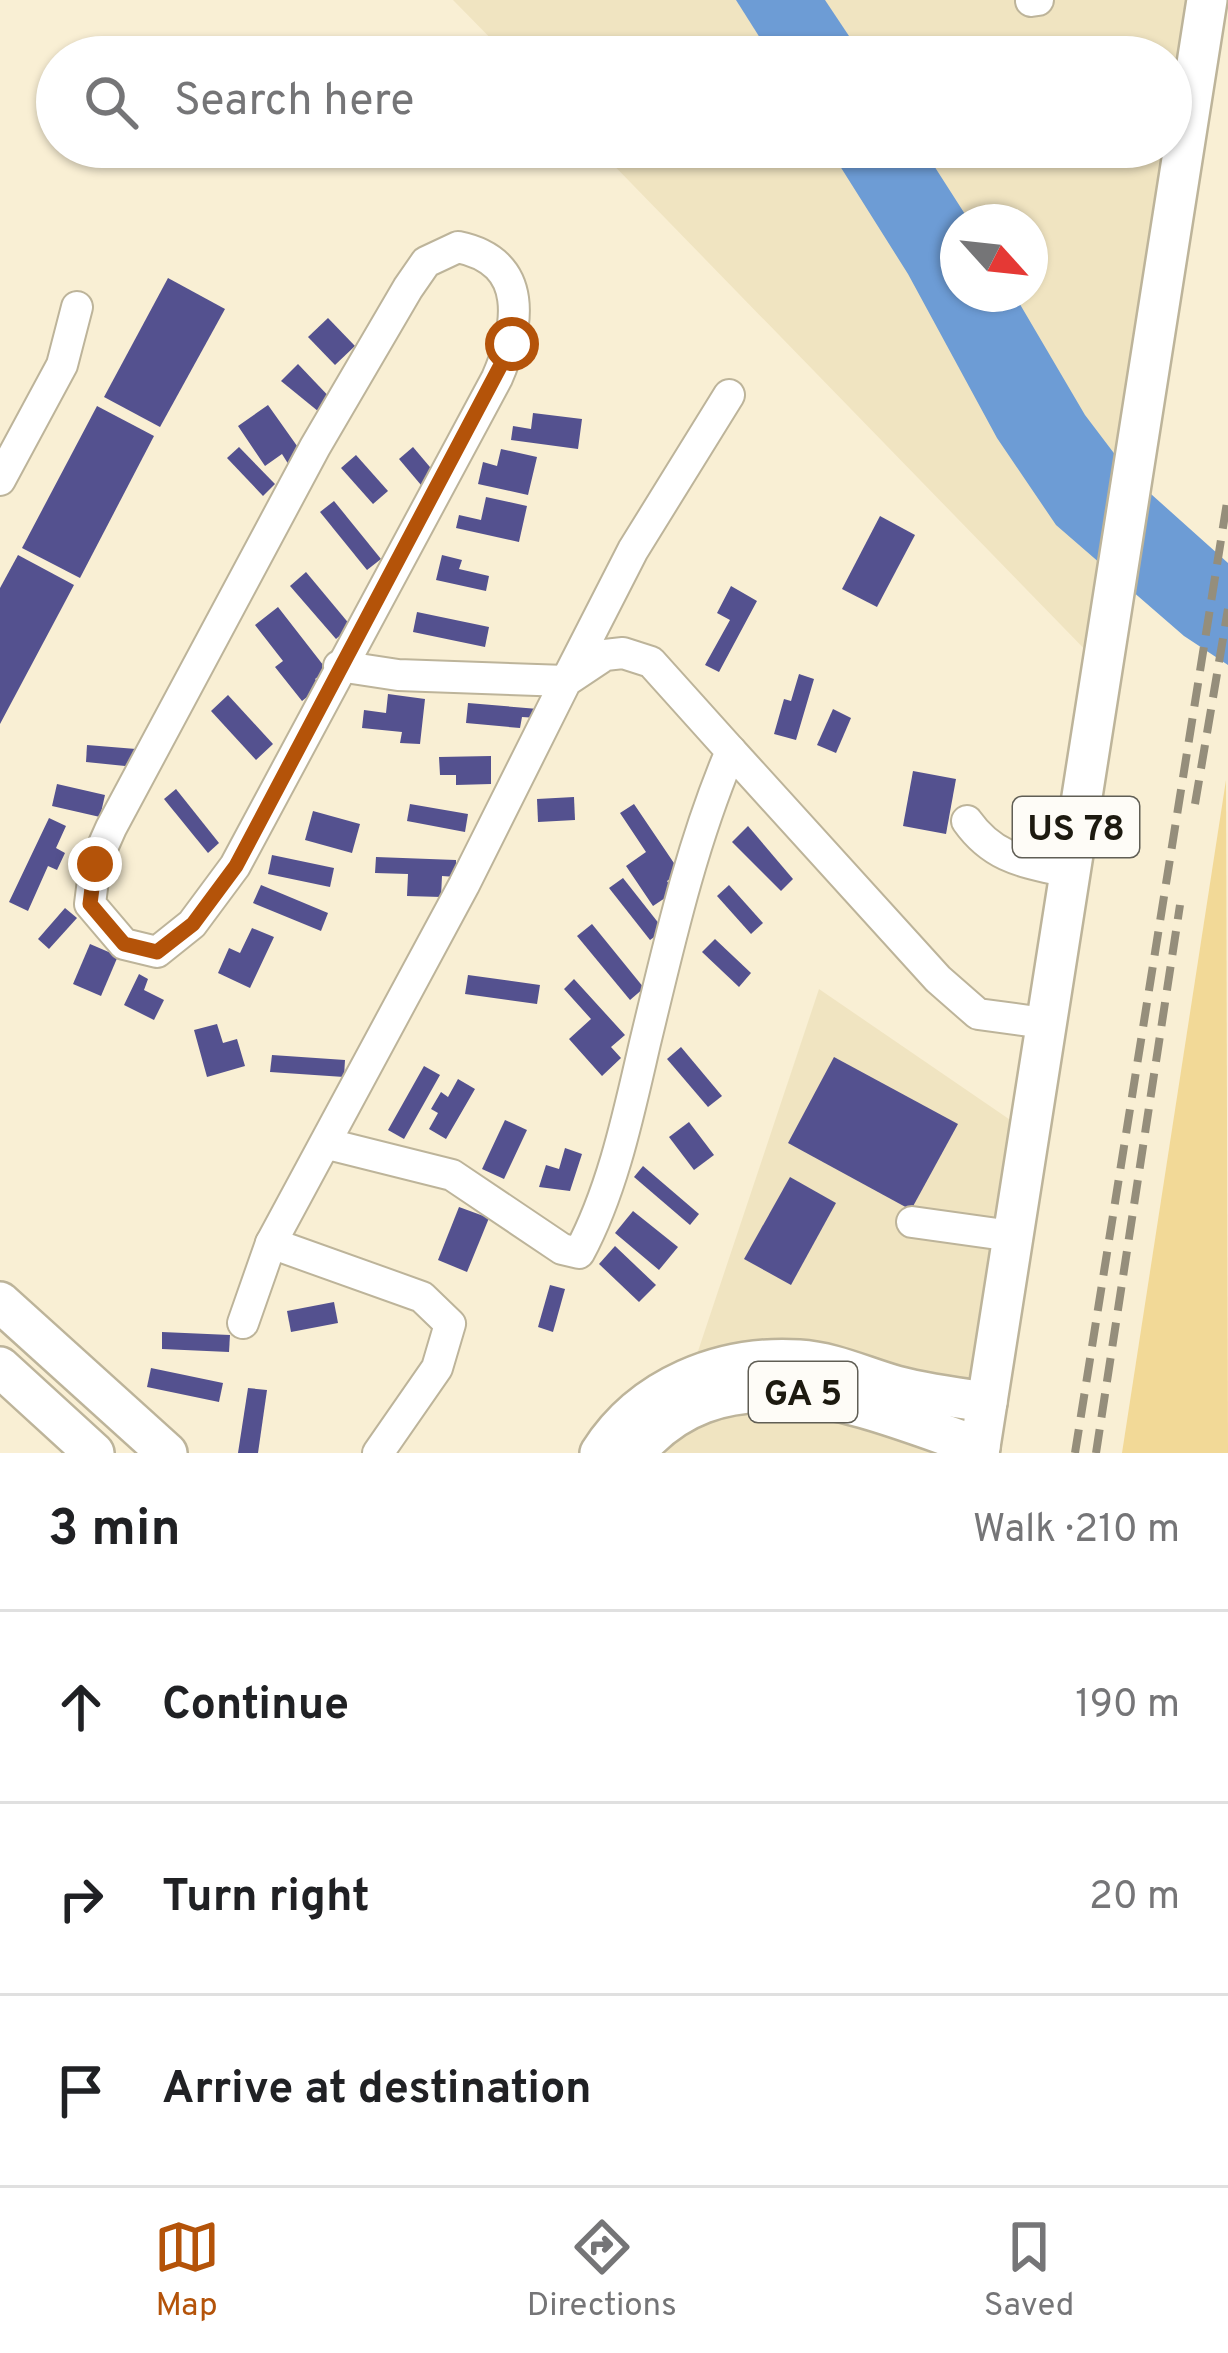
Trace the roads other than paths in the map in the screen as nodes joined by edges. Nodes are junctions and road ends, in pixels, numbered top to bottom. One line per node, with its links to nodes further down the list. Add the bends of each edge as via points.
1 (1207, 0): 2 (main road, US 78)
2 (1192, 91)
3 (1179, 168): 11 (main road, US 78)
4 (77, 307): 6 (street, via 62,365)
5 (729, 395): 8 (street, via 633,550)
6 (0, 480)
7 (339, 666): 7 (street, via 236,866 207,906 157,952 124,944 90,904 95,864 112,828 408,288 444,251 478,251 516,302 512,344); 8 (street)
8 (566, 681): 9 (street, via 605,655 651,662); 13 (street)
9 (731, 752): 12 (street, via 965,1002 979,1014); 13 (street, via 707,807 622,1135 579,1253 452,1175)
10 (968, 820): 11 (street, via 984,844 1010,859)
11 (1068, 872): 12 (main road, US 78)
12 (1044, 1023): 15 (main road, US 78)
13 (328, 1144): 16 (street)
14 (912, 1222): 15 (street)
15 (1012, 1236): 20 (main road, US 78)
16 (271, 1243): 18 (street); 24 (street, via 422,1297 451,1324 437,1368)
17 (0, 1302): 23 (main road)
18 (243, 1323)
19 (0, 1367): 22 (main road)
20 (987, 1402): 21 (main road, US 78); 25 (main road, via 824,1364 760,1361 666,1389)
21 (980, 1450): 26 (main road, GA 5, via 829,1397 776,1390 690,1410)
22 (94, 1453)
23 (167, 1453)
24 (378, 1453)
25 (600, 1453)
26 (635, 1453)

